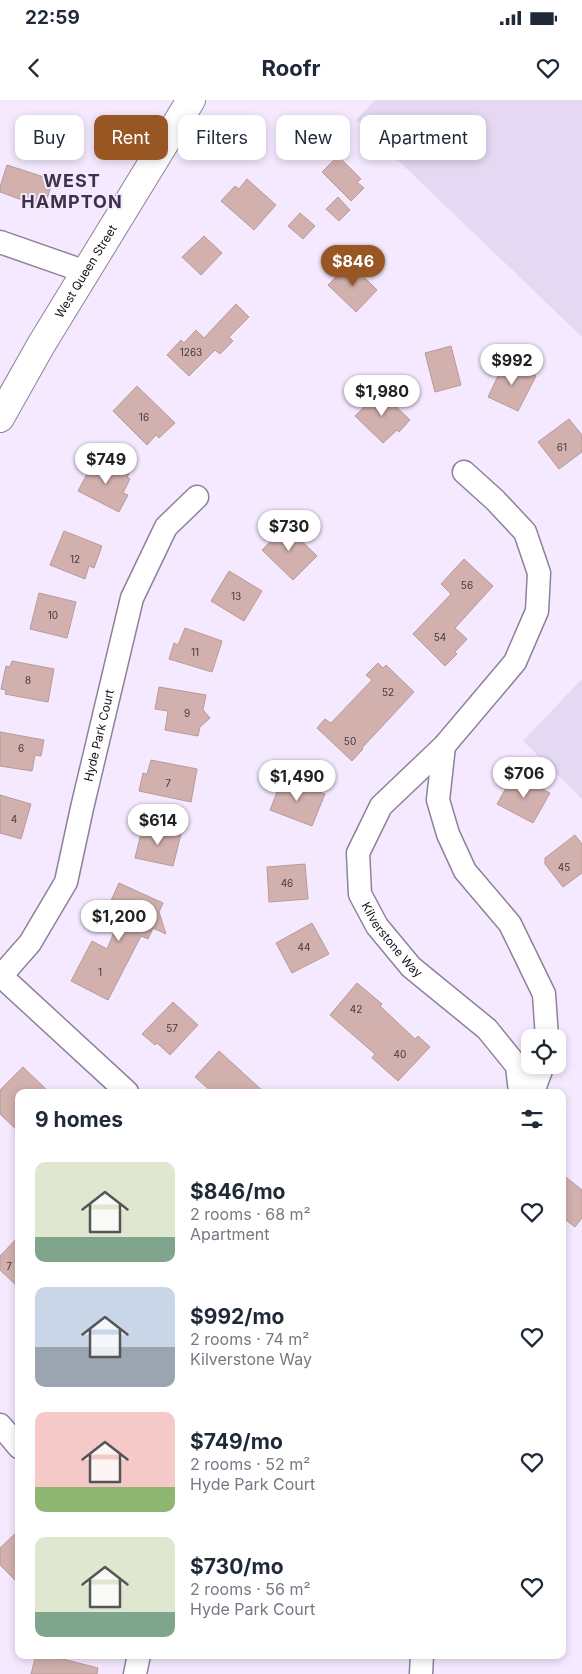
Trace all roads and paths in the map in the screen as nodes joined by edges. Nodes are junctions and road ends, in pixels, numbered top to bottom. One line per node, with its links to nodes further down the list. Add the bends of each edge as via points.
1 (191, 100): 3 (main road, West Queen Street)
2 (0, 242): 3 (street)
3 (86, 272): 4 (main road, West Queen Street)
4 (0, 417)
5 (464, 472): 7 (street, Kilverstone Way, via 525,532 540,573 537,611 516,662)
6 (197, 497): 8 (street, Hyde Park Court, via 166,527 132,598 66,882 30,943)
7 (444, 746): 9 (street, via 438,800 448,834 465,871 510,924 544,994); 12 (street, Kilverstone Way, via 381,806 358,853 360,894 377,926 411,967 487,1029 517,1066)
8 (0, 976): 11 (street)
9 (546, 1029)
10 (540, 1074): 13 (street)
11 (124, 1089)
12 (520, 1089)
13 (534, 1089)
14 (0, 1425): 15 (street)
15 (15, 1442)
16 (138, 1659): 18 (street)
17 (422, 1659): 19 (street)
18 (135, 1674)
19 (421, 1674)

